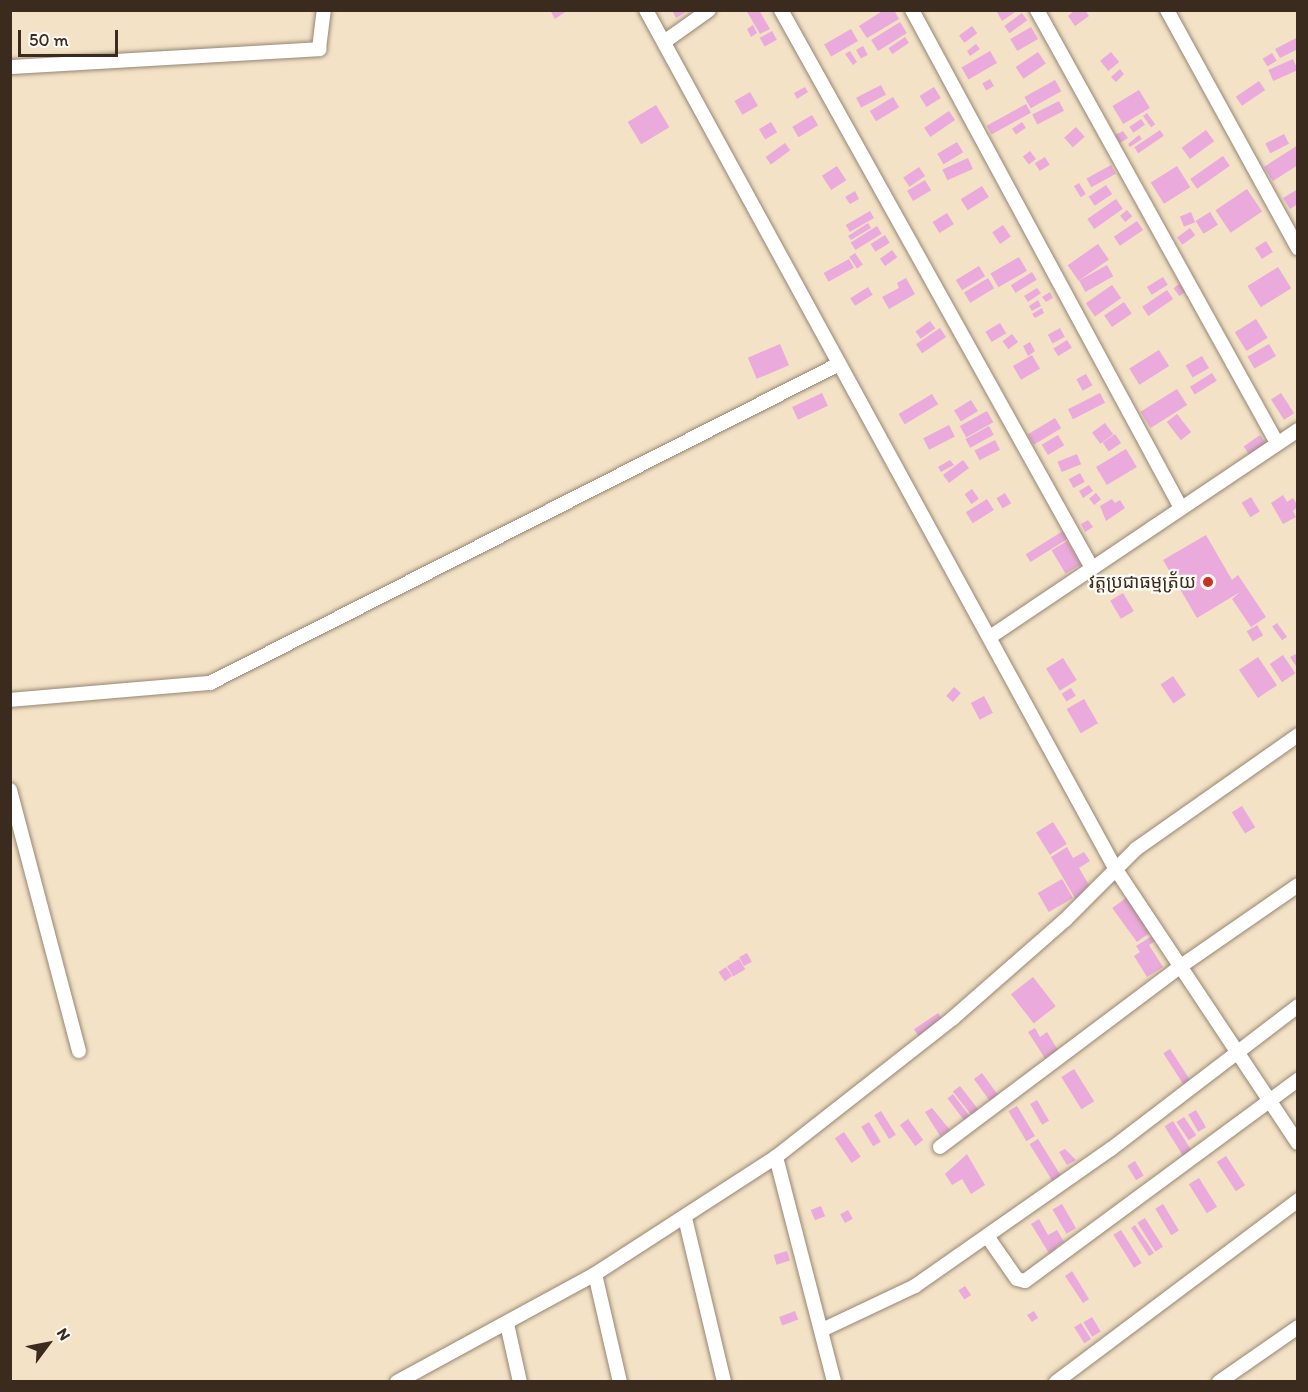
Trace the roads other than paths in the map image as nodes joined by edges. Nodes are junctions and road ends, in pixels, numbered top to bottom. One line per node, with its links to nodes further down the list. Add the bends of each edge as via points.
1 (324, 10): 9 (street, via 319,49)
2 (646, 10): 8 (street)
3 (710, 10): 8 (street)
4 (781, 10): 15 (street)
5 (912, 10): 14 (street)
6 (1037, 10): 13 (street)
7 (1167, 10): 10 (street)
8 (664, 42): 11 (street)
9 (10, 67)
10 (1298, 248)
11 (839, 364): 16 (street); 17 (street, via 210,683)
12 (1298, 430): 13 (street)
13 (1277, 443): 14 (street)
14 (1181, 508): 15 (street)
15 (1092, 568): 16 (street)
16 (990, 637): 20 (street)
17 (10, 700)
18 (1298, 735): 20 (street, via 1136,849)
19 (10, 790): 25 (street)
20 (1115, 868): 22 (street); 30 (street, via 1065,920 953,1018)
21 (1298, 885): 22 (street)
22 (1181, 966): 24 (street); 29 (street)
23 (1298, 1006): 24 (street)
24 (1237, 1050): 27 (street); 33 (street, via 1111,1149)
25 (79, 1051)
26 (1298, 1080): 27 (street)
27 (1269, 1100): 28 (street); 33 (street, via 1025,1281 1017,1279)
28 (1298, 1143)
29 (940, 1147)
30 (776, 1157): 32 (street); 37 (street)
31 (1298, 1200): 44 (street)
32 (685, 1218): 34 (street); 42 (street)
33 (987, 1236): 37 (street, via 915,1286)
34 (595, 1274): 35 (street); 41 (street)
35 (507, 1324): 38 (street); 40 (street)
36 (1298, 1327): 45 (street)
37 (822, 1330): 43 (street)
38 (418, 1377): 39 (street)
39 (397, 1382)
40 (520, 1382)
41 (620, 1382)
42 (724, 1382)
43 (834, 1382)
44 (1056, 1382)
45 (1219, 1382)

